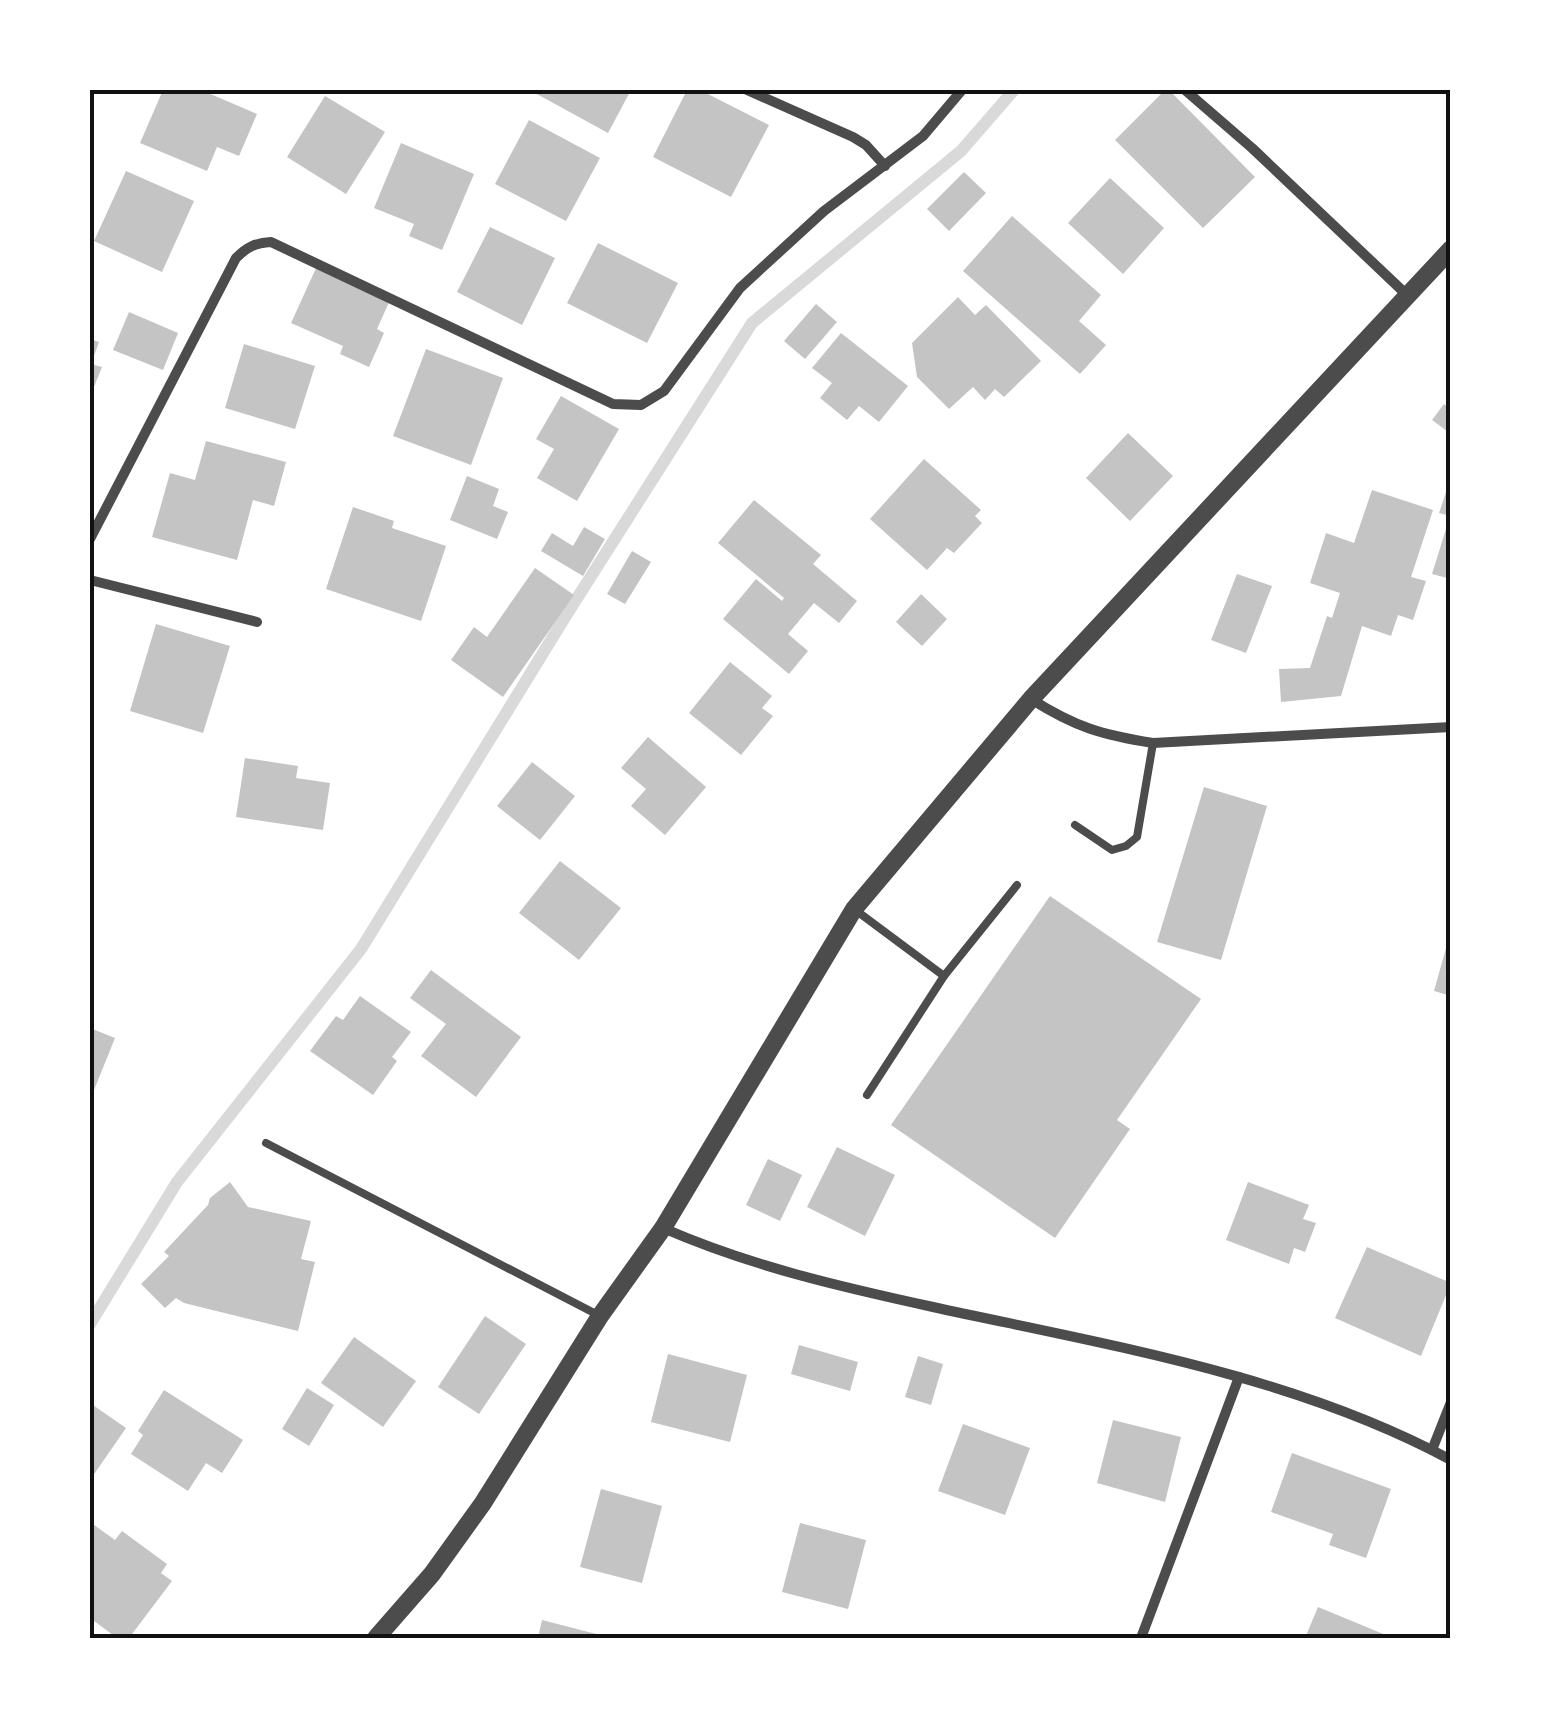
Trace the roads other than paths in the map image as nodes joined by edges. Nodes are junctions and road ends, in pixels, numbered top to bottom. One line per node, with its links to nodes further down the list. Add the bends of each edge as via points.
1 (748, 90): 4 (street, via 854,137)
2 (962, 90): 4 (street, via 924,136)
3 (1185, 90): 6 (street)
4 (885, 166): 7 (street, via 740,288 664,391 627,407 271,242 246,248)
5 (1451, 249): 6 (street)
6 (1408, 295): 10 (street)
7 (90, 539)
8 (90, 580): 9 (street)
9 (257, 622)
10 (1031, 699): 12 (street, via 1069,723); 15 (street)
11 (1451, 727): 12 (street)
12 (1152, 743): 13 (lane, via 1138,837 1112,850)
13 (1075, 825)
14 (1018, 885): 16 (lane)
15 (854, 909): 16 (lane); 19 (street)
16 (944, 976): 17 (lane)
17 (867, 1095)
18 (266, 1143): 20 (lane)
19 (663, 1228): 20 (street); 21 (street, via 763,1267)
20 (600, 1316): 25 (street, via 484,1502)
21 (1239, 1377): 23 (street); 26 (street)
22 (1451, 1402): 23 (street)
23 (1432, 1450): 24 (street)
24 (1451, 1460)
25 (376, 1638)
26 (1141, 1638)

